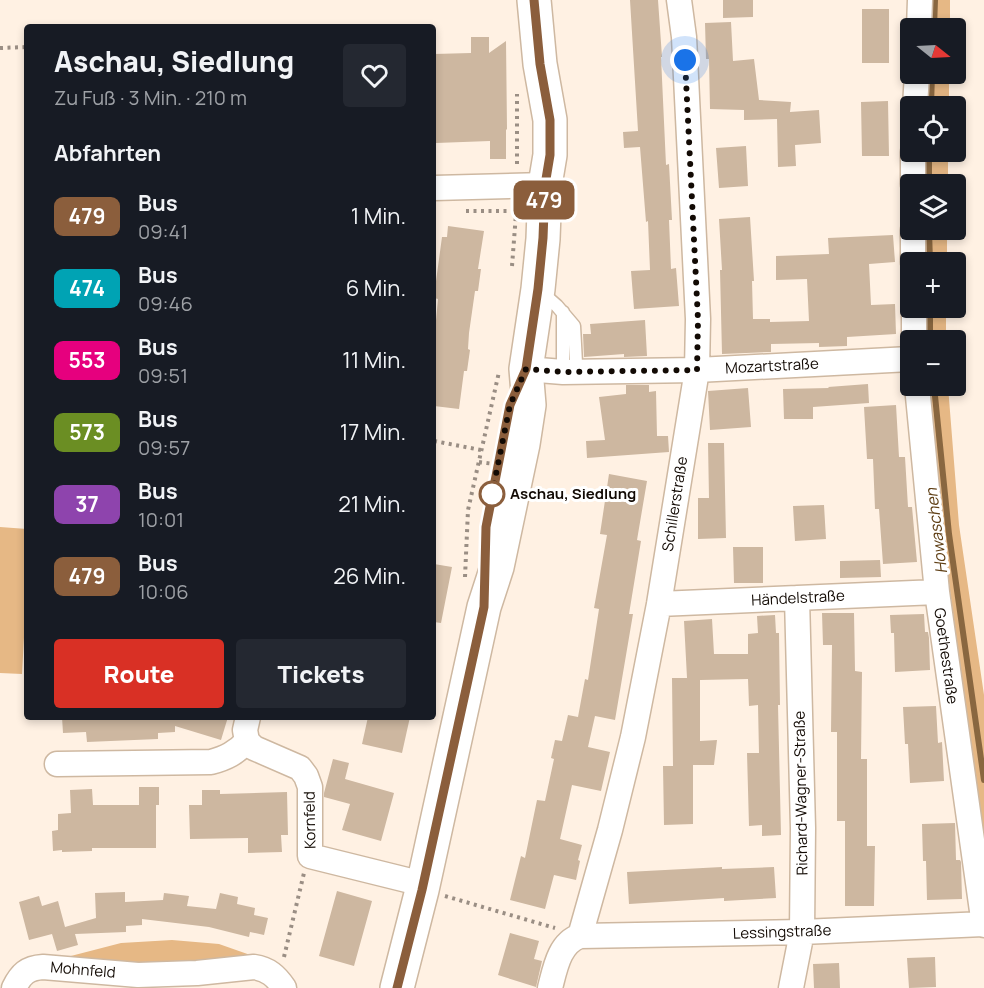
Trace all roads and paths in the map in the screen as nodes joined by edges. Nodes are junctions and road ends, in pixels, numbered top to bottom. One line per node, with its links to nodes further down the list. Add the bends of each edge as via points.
1 (534, 0): 7 (main road)
2 (679, 0): 15 (street, Schillerstraße, via 698,320)
3 (920, 0): 4 (street)
4 (919, 18)
5 (24, 47): 6 (path)
6 (0, 48)
7 (528, 74): 8 (path); 8 (main road, via 539,169)
8 (531, 185): 9 (street); 11 (path); 12 (main road, via 543,238)
9 (436, 188)
10 (457, 211): 11 (path)
11 (516, 211): 12 (path)
12 (525, 283): 14 (main road); 16 (lane, via 563,312 574,326 576,363)
13 (900, 360): 15 (street, Mozartstraße)
14 (513, 369): 16 (street, Mozartstraße); 19 (path); 21 (main road, via 529,405 523,444 498,567)
15 (697, 370): 16 (street, Mozartstraße); 23 (street, Schillerstraße)
16 (563, 372)
17 (918, 396): 20 (street, Goethestraße)
18 (436, 441): 19 (path)
19 (481, 450): 21 (path, via 468,510)
20 (937, 592): 22 (street, Händelstraße); 29 (street, Goethestraße)
21 (474, 597): 28 (main road)
22 (797, 598): 23 (street, Händelstraße); 30 (street, Richard-Wagner-Straße)
23 (659, 604): 31 (street, Schillerstraße, via 633,737)
24 (247, 720): 25 (street)
25 (247, 741): 26 (street, via 228,756 211,762); 27 (street, Kornfeld, via 254,748 300,768 306,776 310,787)
26 (57, 764)
27 (310, 856): 28 (street, Kornfeld); 33 (path)
28 (423, 887): 31 (path); 35 (main road)
29 (984, 925): 30 (street, Lessingstraße)
30 (802, 932): 31 (street, Lessingstraße); 37 (street, Richard-Wagner-Straße)
31 (577, 937): 36 (street, Schillerstraße, via 558,959)
32 (194, 981): 33 (street, Mohnfeld, via 254,967 272,973); 34 (street, Mohnfeld, via 43,967 26,972)
33 (281, 984)
34 (14, 988)
35 (397, 988)
36 (550, 988)
37 (791, 988)

